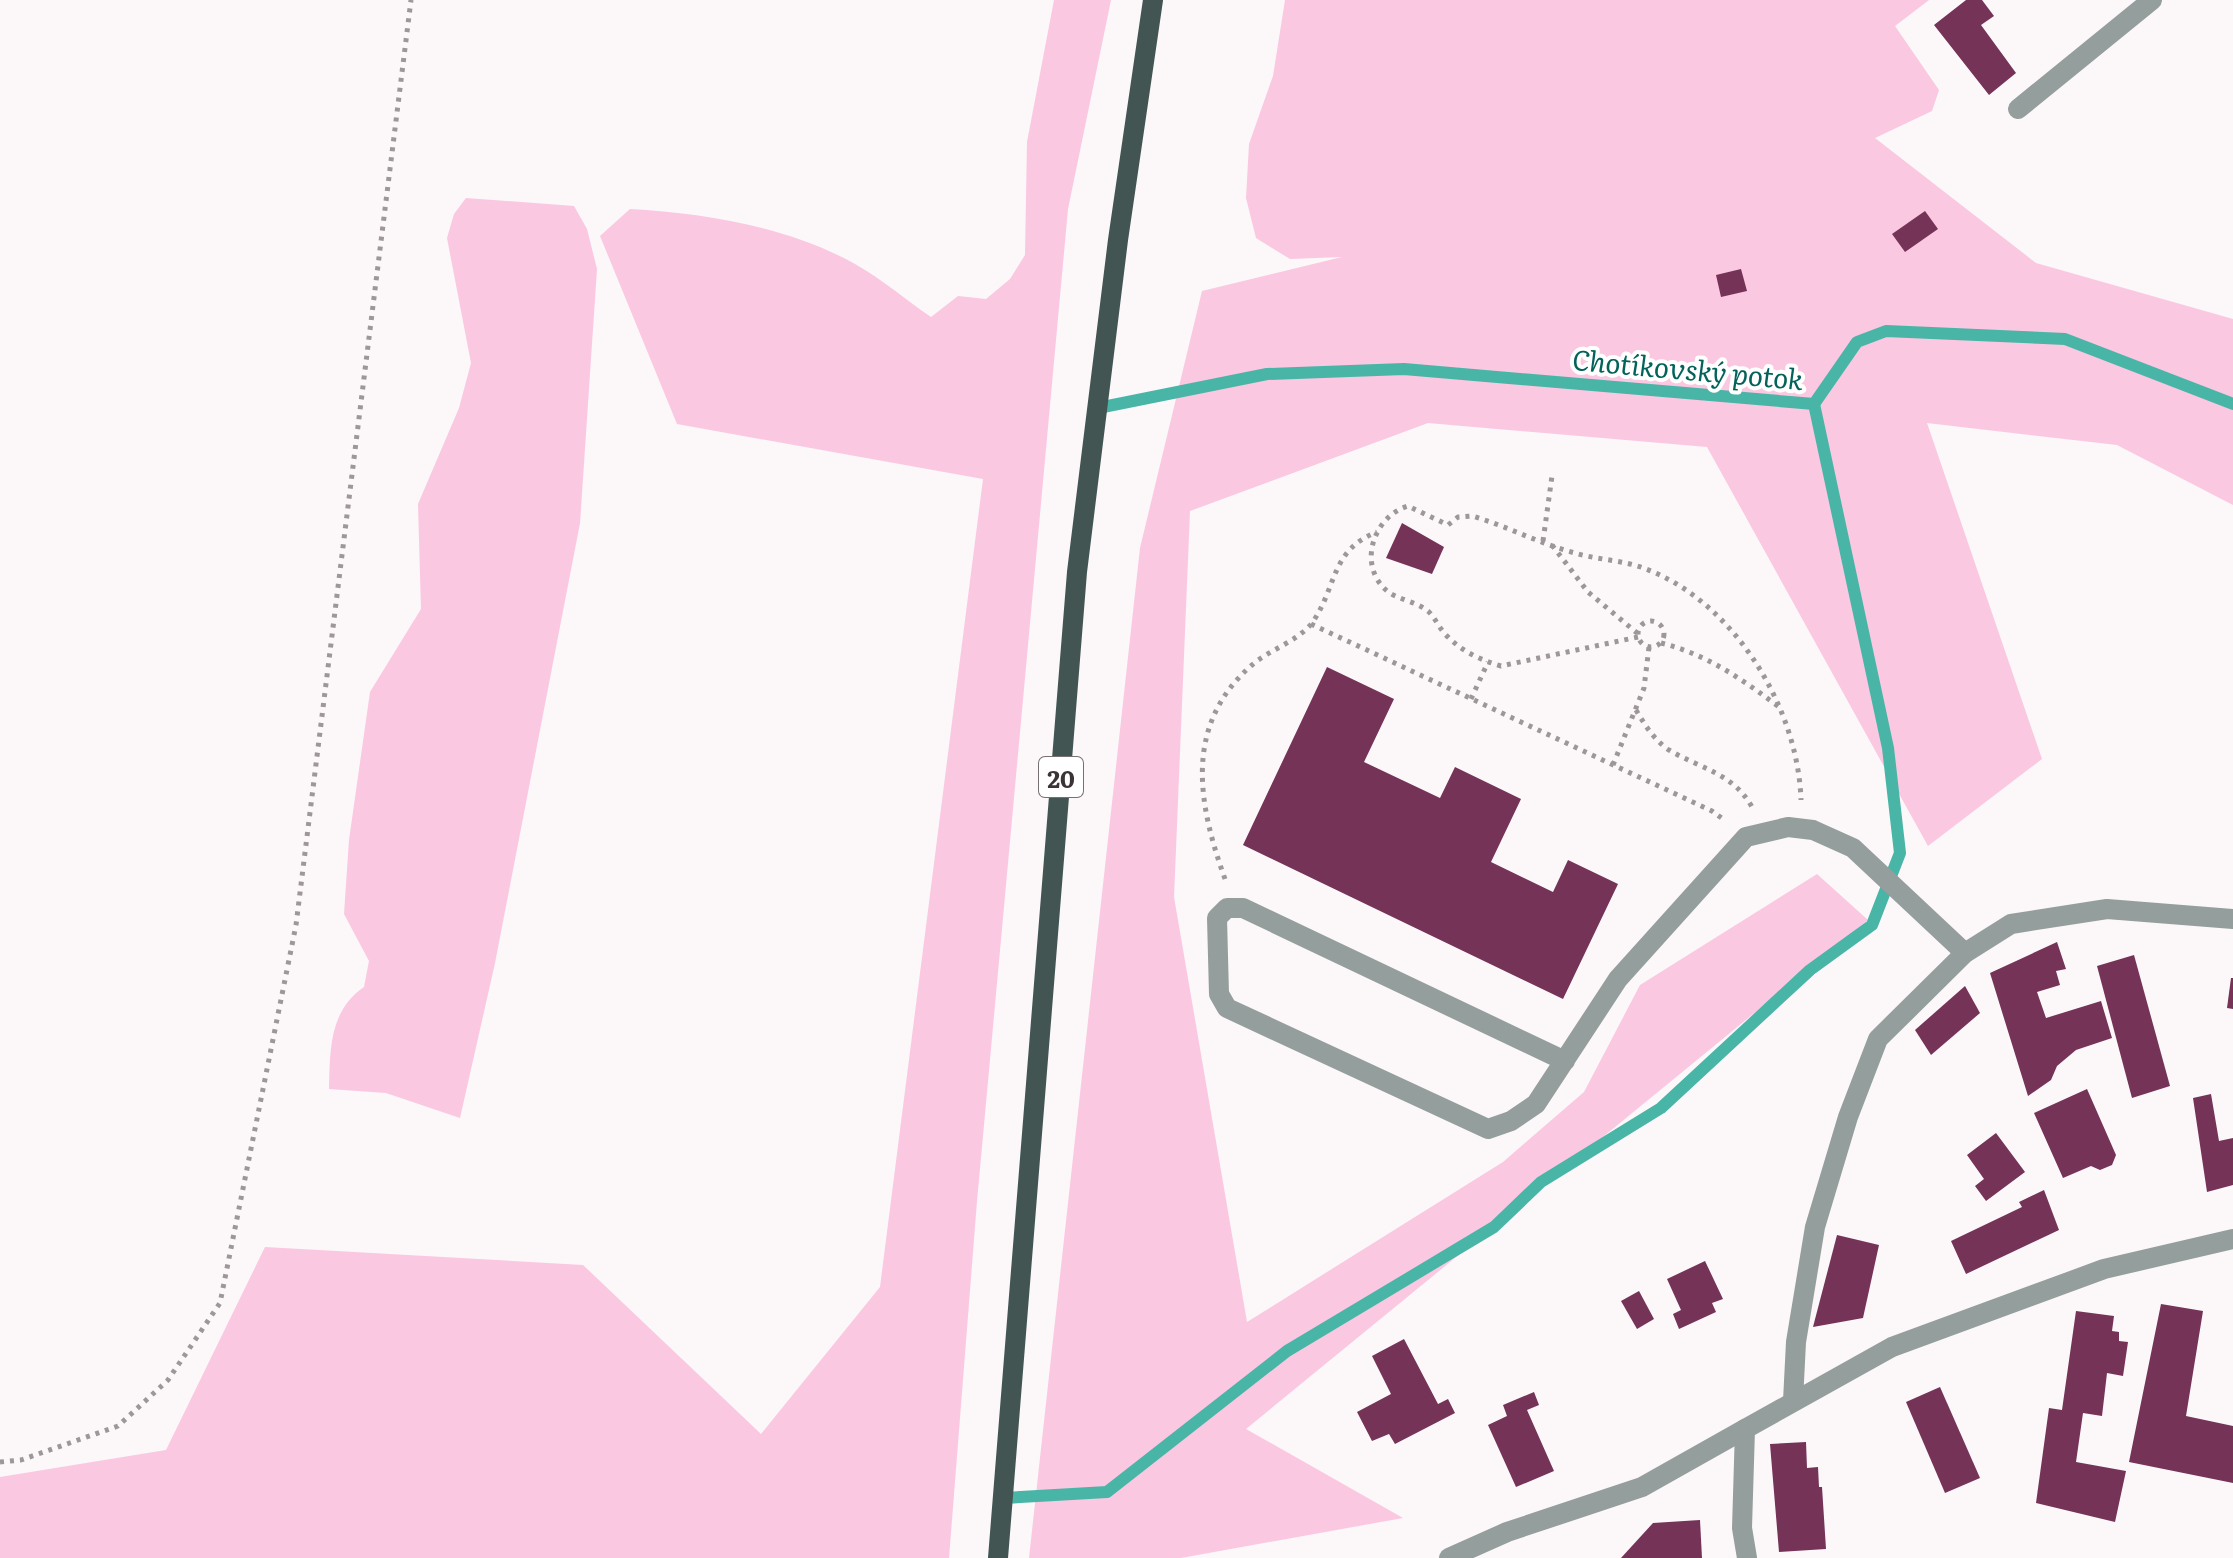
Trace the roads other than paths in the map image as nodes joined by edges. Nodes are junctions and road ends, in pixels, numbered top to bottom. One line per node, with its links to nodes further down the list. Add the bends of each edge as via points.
1 (1153, 0): 10 (main road, 20, via 1077,572)
2 (2152, 0): 3 (street)
3 (2018, 109)
4 (2233, 919): 5 (street, via 2107,909 2011,924)
5 (1965, 953): 6 (street, via 1853,848 1813,830 1788,827 1746,837 1618,979); 8 (street, via 1878,1039 1848,1117 1815,1227 1796,1342)
6 (1565, 1061): 6 (street, via 1536,1104 1488,1129 1235,1015 1219,994 1217,918 1234,907)
7 (2233, 1239): 8 (street, via 2104,1269 1892,1347)
8 (1793, 1401): 9 (street)
9 (1745, 1429): 11 (street, via 1642,1487 1507,1532); 12 (street, via 1742,1528)
10 (998, 1558)
11 (1449, 1558)
12 (1747, 1558)

